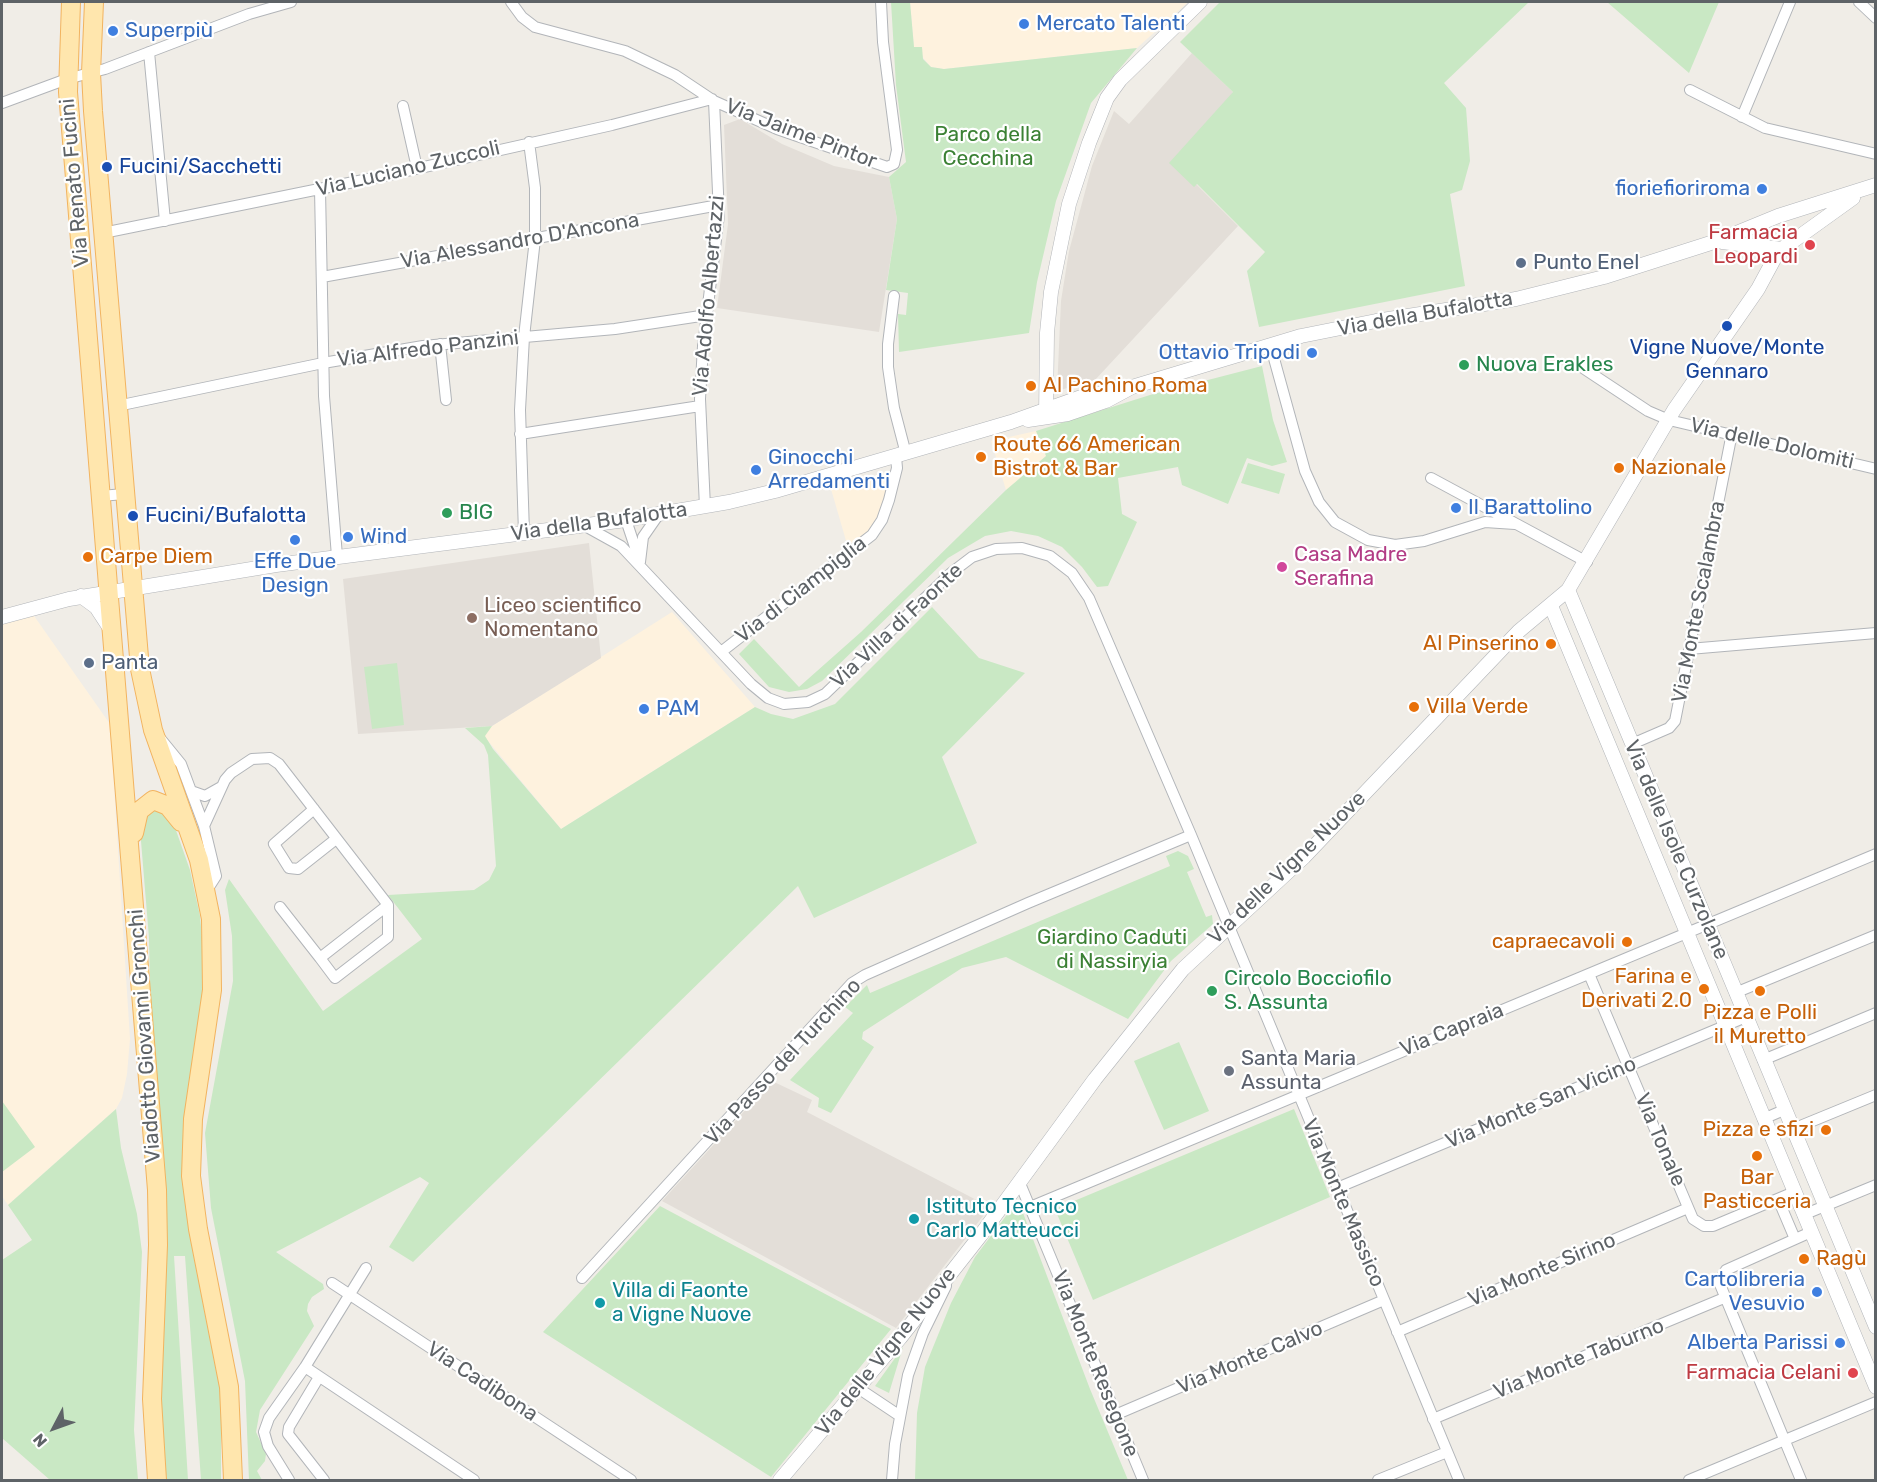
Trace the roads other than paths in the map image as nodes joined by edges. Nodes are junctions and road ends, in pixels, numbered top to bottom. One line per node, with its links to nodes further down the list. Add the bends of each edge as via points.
1 (71, 2): 12 (main road, Via Renato Fucini)
2 (94, 2): 11 (main road, Via Renato Fucini)
3 (291, 2): 10 (street)
4 (510, 2): 14 (street, via 535,27 611,46 646,60)
5 (881, 2): 14 (street, Via Jaime Pintor, via 897,150 895,161 888,167 826,148)
6 (1200, 2): 45 (street, via 1120,80 1089,143 1070,204 1051,292)
7 (1790, 2): 17 (street)
8 (1859, 2): 9 (street)
9 (1875, 18)
10 (150, 52): 11 (street); 25 (street)
11 (91, 73): 12 (street); 27 (main road, Via Renato Fucini)
12 (67, 79): 15 (street); 39 (main road, Via Renato Fucini)
13 (1690, 90): 17 (street)
14 (713, 100): 18 (street, Via Luciano Zuccoli); 23 (street, Via Adolfo Albertazzi)
15 (2, 103)
16 (404, 106): 20 (street)
17 (1742, 117): 19 (street, via 1771,130)
18 (529, 142): 20 (street, Via Luciano Zuccoli); 29 (street, via 535,188)
19 (1875, 154)
20 (417, 168): 22 (street, Via Luciano Zuccoli)
21 (1871, 186): 24 (street); 28 (street)
22 (320, 189): 25 (street, Via Luciano Zuccoli); 32 (street)
23 (719, 205): 29 (street, Via Alessandro D'Ancona); 34 (street, Via Adolfo Albertazzi)
24 (1784, 215): 26 (street); 28 (street, via 1797,226)
25 (165, 221): 27 (street, Via Luciano Zuccoli)
26 (1770, 221): 30 (street, Via della Bufalotta); 31 (street, via 1763,234 1766,243)
27 (103, 233): 38 (main road, Via Renato Fucini)
28 (1795, 238): 31 (street)
29 (535, 239): 32 (street, Via Alessandro D'Ancona); 35 (street)
30 (1717, 241): 31 (street); 37 (street, Via della Bufalotta, via 1554,290)
31 (1775, 249): 46 (street, Via delle Vigne Nuove, via 1758,289)
32 (322, 277): 40 (street)
33 (894, 296): 49 (street, via 888,367)
34 (707, 315): 35 (street, Via Alfredo Panzini); 44 (street, Via Adolfo Albertazzi)
35 (524, 337): 36 (street, Via Alfredo Panzini); 48 (street)
36 (440, 344): 40 (street, Via Alfredo Panzini); 42 (street)
37 (1270, 344): 45 (street, Via della Bufalotta, via 1132,387 1085,409); 57 (street, via 1305,471 1319,502 1335,522 1368,540 1395,545 1424,541 1485,522)
38 (114, 362): 39 (street); 43 (main road, Via Renato Fucini)
39 (91, 363): 53 (main road, Via Renato Fucini)
40 (323, 363): 43 (street, Via Alfredo Panzini); 61 (street)
41 (1580, 366): 46 (street, Via delle Dolomiti, via 1648,411)
42 (446, 400)
43 (117, 406): 52 (main road, Via Renato Fucini)
44 (700, 406): 48 (street); 54 (street, Via Adolfo Albertazzi)
45 (1046, 413): 49 (street, Via della Bufalotta)
46 (1669, 420): 47 (street, Via delle Dolomiti); 63 (street, Via delle Vigne Nuove)
47 (1732, 433): 50 (street, Via delle Dolomiti); 72 (street, Via Monte Scalambra)
48 (520, 434): 59 (street)
49 (901, 455): 54 (street, Via della Bufalotta, via 766,494); 73 (street, Via di Ciampiglia, via 882,520 872,535)
50 (1875, 469)
51 (1431, 478): 57 (street)
52 (124, 494): 53 (street); 64 (main road, Via Renato Fucini)
53 (101, 496): 66 (main road, Via Renato Fucini)
54 (705, 507): 55 (street, Via della Bufalotta)
55 (659, 514): 56 (street, Via della Bufalotta); 62 (street, via 643,537)
56 (626, 520): 58 (street, Via della Bufalotta); 60 (street, via 620,534); 62 (street, Via Villa di Faonte)
57 (1515, 524): 63 (street)
58 (585, 526): 59 (street, Via della Bufalotta); 60 (street, Via Villa di Faonte)
59 (524, 533): 61 (street, Via della Bufalotta)
60 (621, 546): 62 (street, Via Villa di Faonte)
61 (337, 556): 64 (street, Via della Bufalotta)
62 (640, 562): 73 (street, Via Villa di Faonte)
63 (1587, 562): 65 (street, Via delle Vigne Nuove)
64 (132, 589): 66 (street, Via della Bufalotta); 74 (main road, Viadotto Giovanni Gronchi)
65 (1568, 590): 68 (street, Via delle Vigne Nuove); 75 (street, Via delle Isole Curzolane)
66 (109, 592): 67 (street, Via della Bufalotta); 70 (main road, Viadotto Giovanni Gronchi)
67 (81, 596): 69 (street, Via della Bufalotta); 70 (street, via 96,607)
68 (1551, 606): 89 (street, Via delle Vigne Nuove, via 1519,632 1311,850); 90 (street, Via delle Isole Curzolane)
69 (2, 617)
70 (113, 633): 84 (main road, Viadotto Giovanni Gronchi)
71 (1875, 633): 72 (street)
72 (1689, 649): 75 (street, Via Monte Scalambra, via 1674,723)
73 (722, 652): 80 (street, Via Villa di Faonte, via 757,690 772,700 808,702 835,685 972,557 1014,547 1050,556 1072,573 1084,590)
74 (153, 730): 77 (street, Viadotto Giovanni Gronchi, via 175,754); 82 (main road, Viadotto Giovanni Gronchi)
75 (1632, 744): 88 (street, Via delle Isole Curzolane)
76 (221, 787): 77 (street, via 205,796); 78 (street, via 231,773 252,759 270,758); 79 (street)
77 (191, 791): 79 (street, Viadotto Giovanni Gronchi)
78 (314, 809): 81 (street); 81 (street, via 274,844 289,868 298,869)
79 (204, 826): 85 (street, Viadotto Giovanni Gronchi, via 216,876)
80 (1191, 835): 89 (street, Via Villa di Faonte); 118 (street, Via Passo del Turchino, via 852,983)
81 (336, 838): 86 (street)
82 (196, 850): 84 (main road, via 172,810 161,802 149,801 139,811 136,823); 85 (main road, Viadotto Giovanni Gronchi)
83 (1875, 856): 88 (street, Via Capraia)
84 (133, 883): 136 (main road, Viadotto Giovanni Gronchi, via 157,1201 152,1399)
85 (207, 890): 137 (main road, Viadotto Giovanni Gronchi, via 213,970 193,1119 191,1170 198,1229 229,1387)
86 (388, 905): 92 (street); 92 (street, via 388,937 335,978)
87 (280, 907): 92 (street)
88 (1708, 925): 90 (street, Via Capraia); 94 (street, Via delle Isole Curzolane)
89 (1229, 926): 100 (street, Via Monte Massico); 105 (street, Via delle Vigne Nuove, via 1152,1004)
90 (1686, 934): 93 (street, Via Capraia); 97 (street, Via delle Isole Curzolane)
91 (1875, 935): 94 (street)
92 (320, 958)
93 (1589, 974): 99 (street, Via Tonale); 100 (street, Via Capraia)
94 (1735, 993): 96 (street, Via delle Isole Curzolane)
95 (1875, 1013): 98 (street)
96 (1746, 1017): 97 (street, Via Monte San Vicino); 98 (street, Via delle Isole Curzolane)
97 (1724, 1026): 99 (street, Via Monte San Vicino); 103 (street, Via delle Isole Curzolane)
98 (1763, 1060): 102 (street, Via delle Isole Curzolane)
99 (1629, 1066): 107 (street, Via Monte San Vicino); 112 (street, Via Tonale)
100 (1298, 1095): 107 (street, Via Monte Massico); 111 (street, Via Capraia)
101 (1875, 1095): 104 (street)
102 (1784, 1110): 103 (street); 104 (street, Via delle Isole Curzolane)
103 (1763, 1119): 108 (street, Via delle Isole Curzolane)
104 (1793, 1129): 110 (street, Via delle Isole Curzolane)
105 (1019, 1181): 111 (street, Via Monte Resegone); 116 (street, Via delle Vigne Nuove)
106 (1875, 1185): 110 (street)
107 (1337, 1188): 122 (street, Via Monte Massico)
108 (1794, 1192): 109 (street); 113 (street, Via delle Isole Curzolane)
109 (1778, 1199): 112 (street, via 1709,1227 1696,1222); 115 (street)
110 (1825, 1206): 113 (street); 123 (street, Via delle Isole Curzolane)
111 (1030, 1207): 130 (street, Via Monte Resegone)
112 (1688, 1208): 124 (street, Via Monte Sirino)
113 (1803, 1215): 114 (street, Via delle Isole Curzolane)
114 (1811, 1232): 115 (street); 127 (street, Via delle Isole Curzolane)
115 (1795, 1239): 121 (street, via 1726,1270 1719,1282)
116 (955, 1267): 128 (street, Via delle Vigne Nuove); 131 (street, via 916,1350)
117 (366, 1268): 120 (street)
118 (582, 1278)
119 (332, 1283): 120 (street, Via Cadibona)
120 (350, 1294): 125 (street); 141 (street, Via Cadibona)
121 (1725, 1298): 132 (street, Via Monte Taburno); 133 (street)
122 (1384, 1300): 124 (street, Via Monte Massico); 130 (street, Via Monte Calvo)
123 (1875, 1327)
124 (1397, 1332): 132 (street, Via Monte Massico)
125 (305, 1367): 126 (street); 138 (street, via 264,1432)
126 (319, 1377): 139 (street, via 288,1434); 140 (street)
127 (1875, 1387)
128 (858, 1388): 131 (street); 135 (street, Via delle Vigne Nuove)
129 (1875, 1402): 133 (street)
130 (1116, 1415): 143 (street, Via Monte Resegone)
131 (900, 1416): 142 (street)
132 (1433, 1419): 134 (street, Via Monte Massico)
133 (1784, 1440): 146 (street); 147 (street)
134 (1447, 1452): 144 (street); 145 (street, Via Monte Massico)
135 (786, 1477)
136 (157, 1480)
137 (233, 1480)
138 (288, 1480)
139 (324, 1480)
140 (474, 1480)
141 (631, 1480)
142 (892, 1480)
143 (1143, 1480)
144 (1378, 1480)
145 (1459, 1480)
146 (1689, 1480)
147 (1802, 1480)

